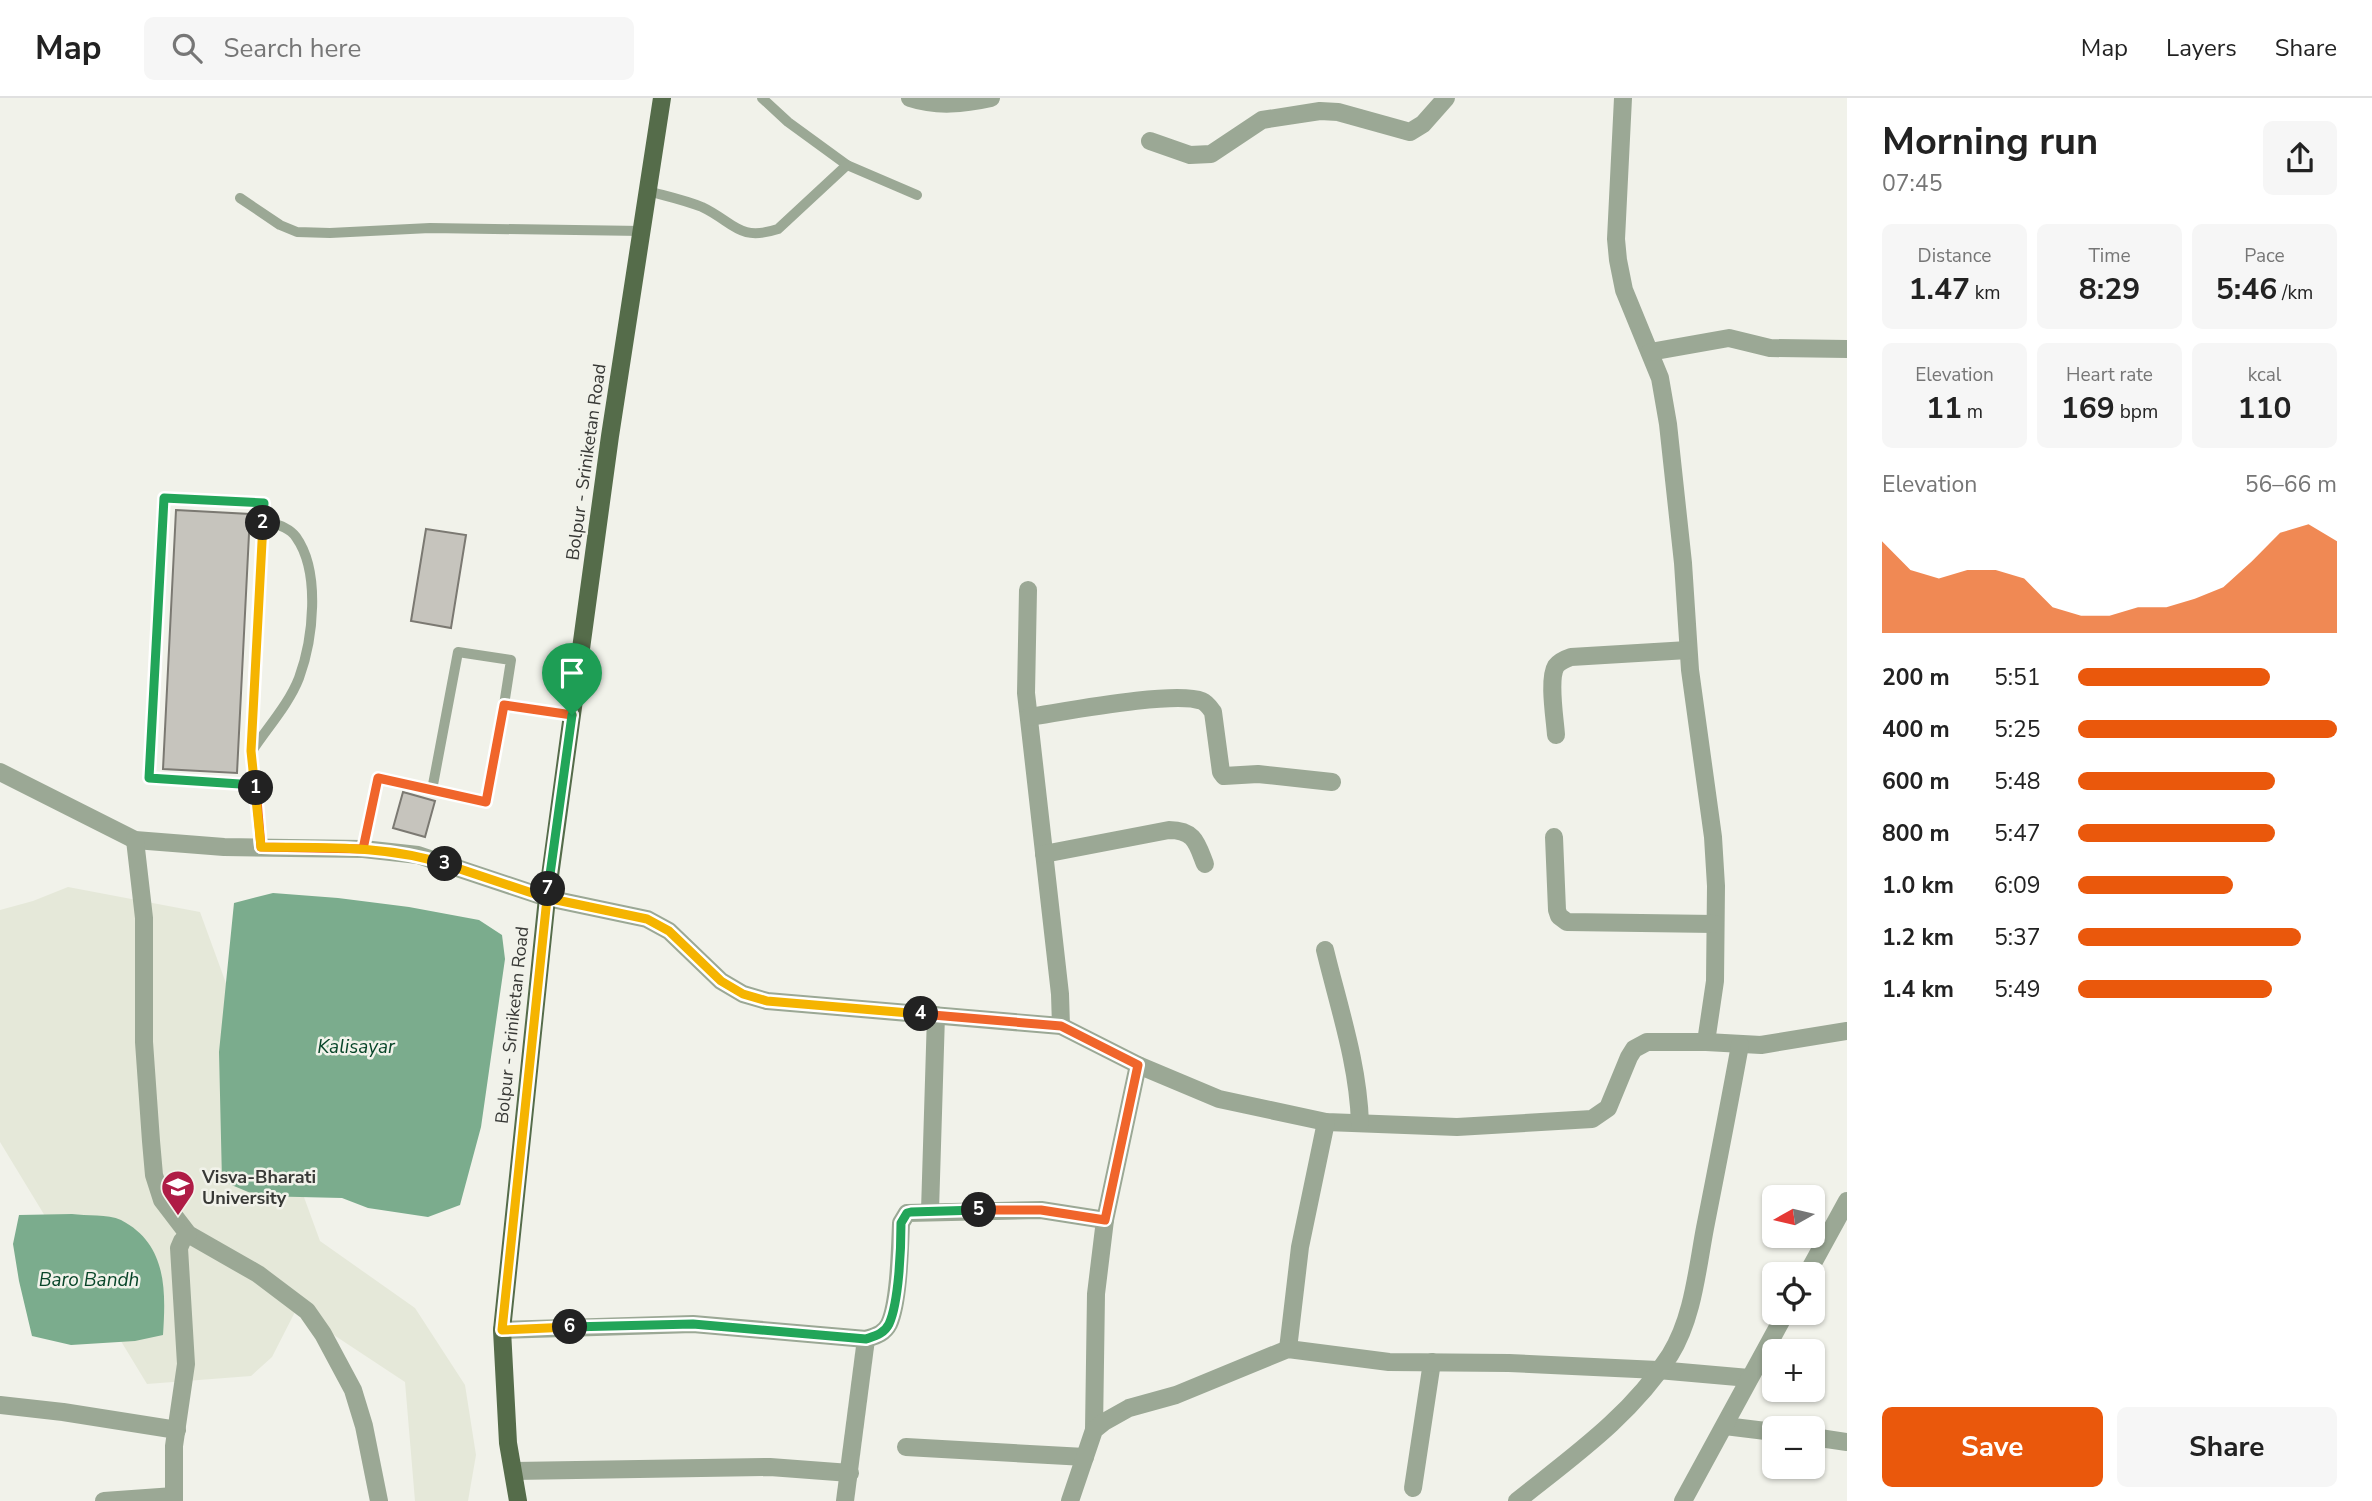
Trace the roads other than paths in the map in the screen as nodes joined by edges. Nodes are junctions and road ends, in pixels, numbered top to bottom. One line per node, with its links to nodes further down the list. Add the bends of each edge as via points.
1 (662, 98): 9 (main road, Bolpur - Sriniketan Road)
2 (762, 98): 8 (lane)
3 (910, 98): 4 (street, via 940,104)
4 (991, 98)
5 (1446, 98): 7 (street, via 1410,132 1320,111 1262,120 1211,154 1190,155)
6 (1623, 98): 14 (street, via 1618,260 1630,307)
7 (1150, 141)
8 (847, 164): 9 (lane, via 778,229 766,233 747,234 702,207); 10 (lane)
9 (648, 191): 12 (main road, Bolpur - Sriniketan Road)
10 (916, 194)
11 (240, 198): 12 (lane, via 297,232 429,228)
12 (642, 231): 19 (main road, Bolpur - Sriniketan Road)
13 (1847, 349): 14 (street, via 1787,349 1729,338)
14 (1650, 352): 17 (street, via 1668,424)
15 (264, 520): 22 (lane); 22 (lane, via 296,536 306,558 312,603 299,679); 25 (lane, via 264,503 164,498 149,778)
16 (1028, 590): 20 (street)
17 (1688, 650): 21 (street, via 1563,660 1553,679); 34 (street, via 1713,837)
18 (504, 705): 19 (lane); 26 (lane, via 486,802); 26 (lane, via 511,660 458,652)
19 (572, 715): 33 (main road, Bolpur - Sriniketan Road)
20 (1029, 717): 24 (street, via 1158,699 1202,701 1213,712 1224,776 1258,774); 31 (street)
21 (1556, 735)
22 (251, 751): 25 (lane)
23 (0, 772): 28 (street)
24 (1332, 782)
25 (255, 785): 29 (lane)
26 (432, 790): 30 (lane, via 378,778)
27 (1554, 837): 34 (street, via 1557,910 1563,920)
28 (135, 840): 29 (street); 47 (street, via 144,918 144,1042 154,1175 162,1200)
29 (261, 847): 30 (street)
30 (363, 849): 33 (street, via 418,855)
31 (1044, 854): 32 (street, via 1181,830 1195,841); 37 (street)
32 (1205, 864)
33 (547, 898): 36 (street, via 647,919 669,931 721,981 743,994 767,1001); 50 (main road, Bolpur - Sriniketan Road)
34 (1715, 924): 39 (street, via 1715,981)
35 (1325, 950): 43 (street, via 1350,1041)
36 (936, 1015): 37 (street); 45 (street)
37 (1061, 1026): 41 (street)
38 (1847, 1031): 40 (street)
39 (1706, 1042): 40 (street); 43 (street, via 1639,1045 1608,1108 1592,1119 1497,1126)
40 (1740, 1045): 54 (street, via 1690,1303 1676,1342)
41 (1138, 1065): 42 (street, via 1219,1099); 46 (street)
42 (1326, 1122): 43 (street); 52 (street, via 1300,1247)
43 (1360, 1124)
44 (1847, 1201): 48 (street)
45 (930, 1211): 46 (street, via 1041,1210); 51 (street, via 907,1213 902,1219 889,1325)
46 (1105, 1220): 59 (street, via 1096,1294)
47 (188, 1234): 58 (street, via 180,1248 186,1364); 70 (street, via 258,1274 307,1311 354,1390)
48 (1814, 1262)
49 (1779, 1325): 55 (street)
50 (502, 1330): 51 (street, via 693,1324); 65 (main road, Bolpur - Sriniketan Road, via 508,1443)
51 (866, 1339): 66 (street)
52 (1288, 1349): 53 (street, via 1389,1362); 59 (street, via 1176,1395 1129,1408)
53 (1432, 1362): 54 (street); 67 (street)
54 (1658, 1370): 55 (street); 74 (street, via 1612,1423)
55 (1749, 1378): 57 (street)
56 (0, 1405): 58 (street)
57 (1725, 1426): 60 (street); 75 (street)
58 (177, 1430): 68 (street)
59 (1094, 1430): 64 (street)
60 (1762, 1431)
61 (1825, 1439): 62 (street)
62 (1847, 1442)
63 (906, 1447): 64 (street)
64 (1085, 1457): 73 (street)
65 (514, 1471): 66 (street, via 770,1467); 71 (main road, Bolpur - Sriniketan Road)
66 (850, 1473): 72 (street)
67 (1413, 1488)
68 (174, 1499): 69 (street)
69 (104, 1501)
70 (379, 1501)
71 (518, 1501)
72 (845, 1501)
73 (1070, 1501)
74 (1517, 1501)
75 (1683, 1501)

